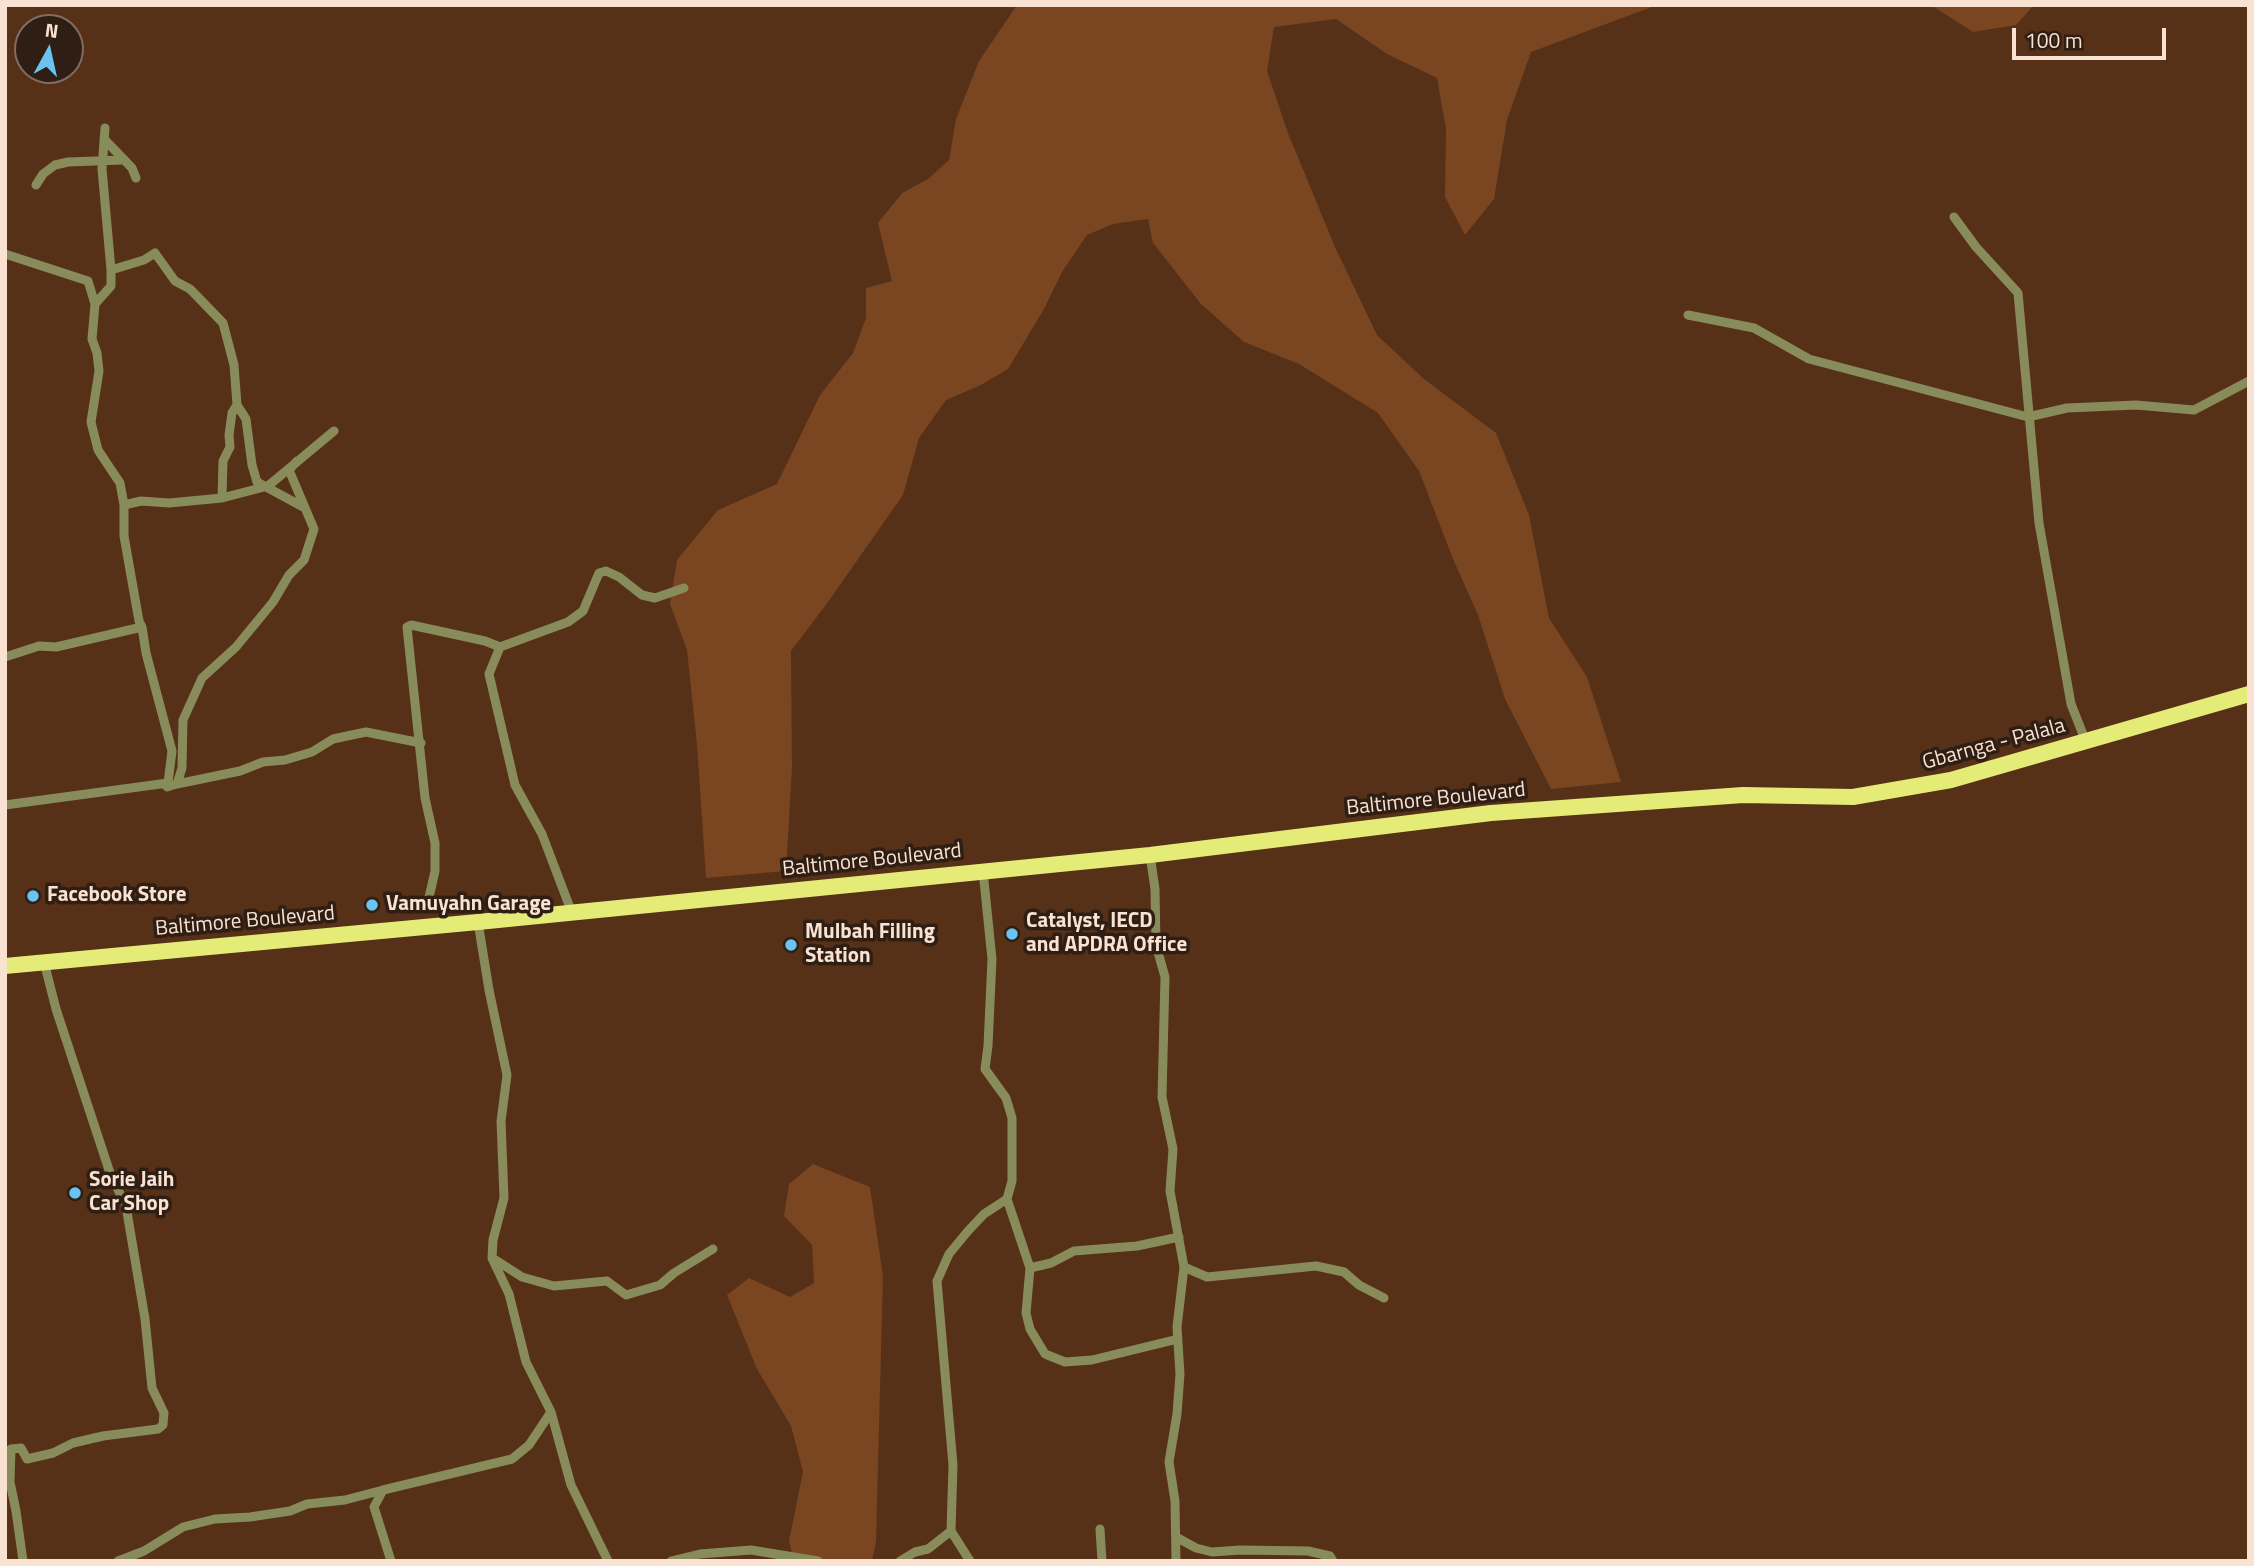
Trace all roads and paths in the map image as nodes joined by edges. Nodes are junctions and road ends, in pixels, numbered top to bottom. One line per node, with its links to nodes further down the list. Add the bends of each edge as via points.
1 (105, 128): 2 (street)
2 (104, 139): 3 (street); 4 (street)
3 (103, 160): 4 (street); 6 (street, via 55,165); 9 (street)
4 (122, 160): 5 (street)
5 (136, 178)
6 (36, 186)
7 (1954, 216): 14 (street, via 2018,293)
8 (5, 254): 10 (street, via 88,281)
9 (111, 270): 10 (street, via 111,286); 13 (street, via 155,253 176,281 223,323 234,365)
10 (95, 304): 19 (street, via 92,339 99,371 91,422 98,450 120,483)
11 (1688, 315): 14 (street, via 1754,328 1809,359)
12 (2249, 381): 14 (street, via 2194,410 2136,405 2067,408)
13 (237, 405): 17 (street, via 246,419 257,482); 18 (street, via 223,461)
14 (2028, 417): 26 (street, via 2039,523 2063,665)
15 (334, 431): 16 (street)
16 (296, 461): 17 (street); 20 (street, via 289,470)
17 (268, 486): 18 (street); 20 (street)
18 (222, 498): 19 (street)
19 (124, 505): 22 (street, via 124,536)
20 (307, 509): 28 (street, via 314,529 304,560 236,647 202,678 183,720 181,768)
21 (684, 588): 23 (street, via 642,596 606,571 599,573 583,611 568,622)
22 (142, 627): 24 (street); 28 (street, via 172,751)
23 (500, 647): 27 (street, via 407,627); 34 (street, via 489,674 515,785 542,834)
24 (5, 657)
25 (2249, 694): 26 (highway, Gbarnga - Palala)
26 (2086, 742): 29 (highway, Gbarnga - Palala, via 1951,780 1853,797)
27 (421, 743): 28 (street, via 366,732 333,739 285,760); 33 (street, via 425,798 435,843)
28 (172, 783): 30 (street)
29 (1743, 795): 31 (highway, Baltimore Boulevard, via 1491,813)
30 (5, 805)
31 (1150, 855): 32 (highway, Baltimore Boulevard); 39 (street, via 1156,945 1165,977 1162,1097 1173,1149 1170,1191)
32 (983, 871): 34 (highway, Baltimore Boulevard); 38 (street, via 992,959 985,1069 1006,1098 1012,1118 1012,1181)
33 (428, 902)
34 (572, 912): 35 (highway, Baltimore Boulevard)
35 (478, 922): 36 (highway, Baltimore Boulevard); 41 (street, via 507,1075 500,1121 504,1198)
36 (44, 962): 37 (highway, Baltimore Boulevard); 47 (street, via 110,1173 126,1206 152,1388 164,1413 158,1429 73,1443 53,1454 27,1459 21,1448)
37 (5, 966)
38 (1007, 1199): 43 (street); 50 (street, via 968,1231 949,1254 937,1281 953,1465)
39 (1179, 1237): 42 (street); 43 (street, via 1074,1251)
40 (713, 1248): 41 (street, via 660,1285 626,1295 607,1281 554,1286 522,1277)
41 (492, 1258): 46 (street, via 509,1294 526,1362)
42 (1184, 1267): 44 (street, via 1207,1277 1316,1266 1343,1272); 45 (street)
43 (1030, 1268): 45 (street, via 1026,1313 1045,1354 1065,1362 1092,1360)
44 (1384, 1298)
45 (1178, 1339): 51 (street, via 1180,1374 1169,1462)
46 (551, 1412): 48 (street, via 529,1446 512,1459); 55 (street, via 571,1485)
47 (8, 1448): 52 (street)
48 (383, 1490): 53 (street, via 290,1511 183,1527); 54 (street, via 374,1507)
49 (1100, 1529): 60 (street)
50 (951, 1531): 58 (street, via 928,1549); 59 (street)
51 (1176, 1537): 61 (street); 62 (street, via 1212,1552 1308,1551 1330,1556)
52 (23, 1561)
53 (118, 1561)
54 (391, 1561)
55 (608, 1561)
56 (671, 1561): 57 (street, via 751,1550)
57 (818, 1561)
58 (900, 1561)
59 (970, 1561)
60 (1102, 1561)
61 (1176, 1561)
62 (1333, 1561)

